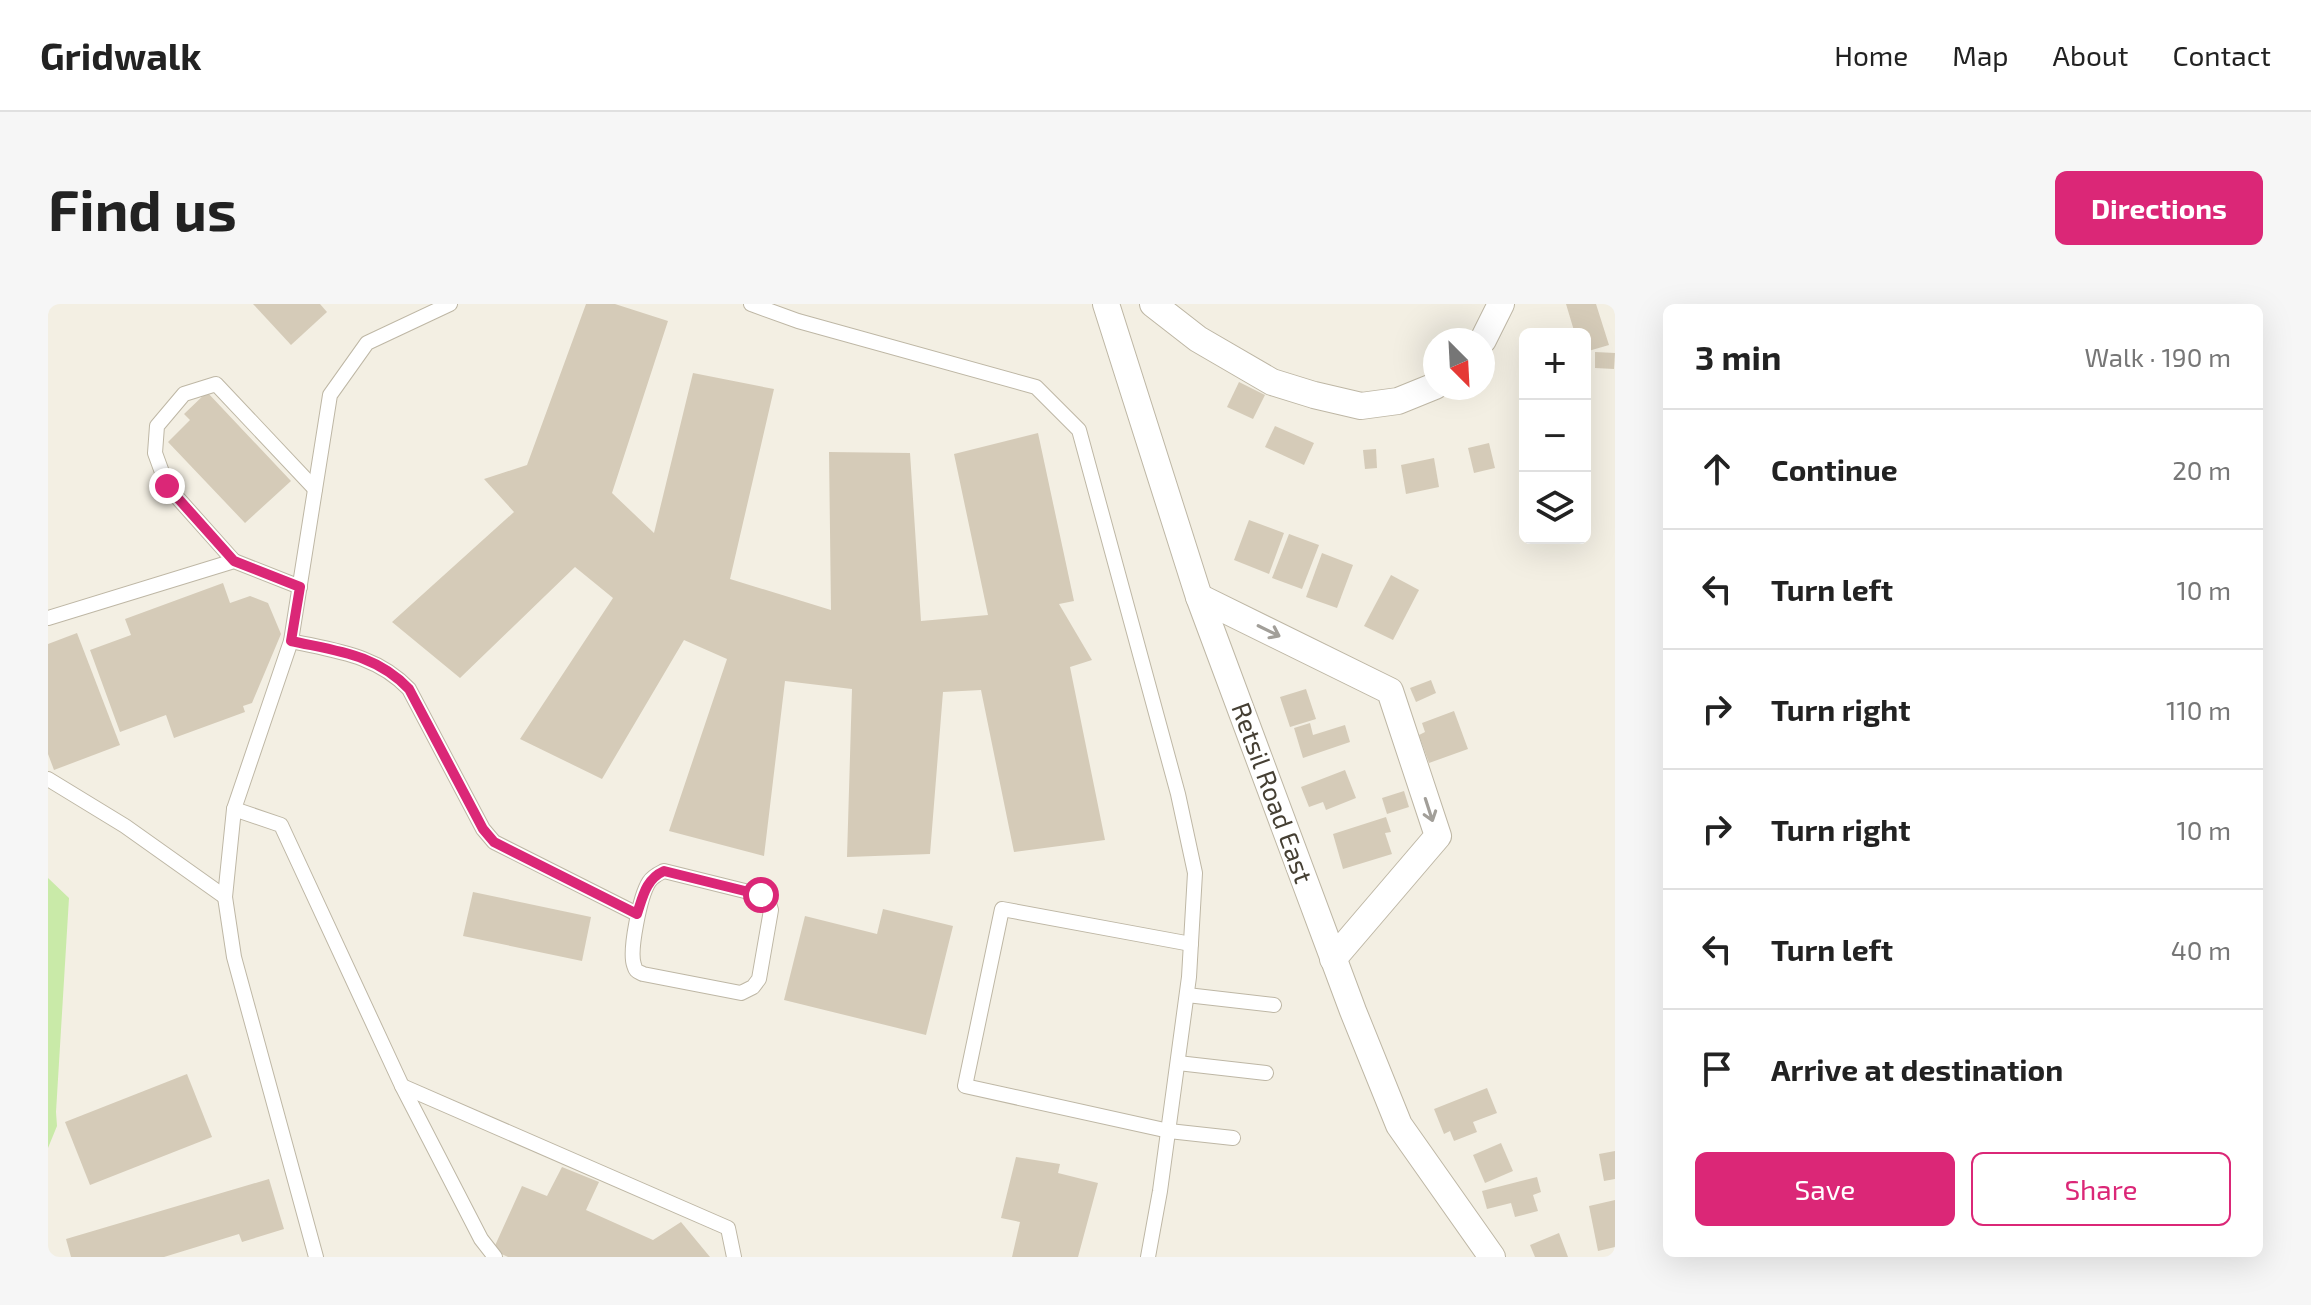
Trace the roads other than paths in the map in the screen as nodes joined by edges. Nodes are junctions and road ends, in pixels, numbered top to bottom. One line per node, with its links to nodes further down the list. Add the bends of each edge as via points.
1 (450, 304): 8 (lane, via 367,343 330,395)
2 (751, 304): 18 (lane, via 1036,387 1079,430 1178,794 1195,873)
3 (1106, 304): 11 (street, Retsil Road East)
4 (1153, 304): 7 (street, via 1198,339 1272,382 1361,406)
5 (1501, 304): 6 (street)
6 (1489, 328)
7 (1423, 391)
8 (315, 489): 9 (lane, via 216,384 184,394 157,426 155,453 167,486); 10 (lane)
9 (234, 561): 10 (lane); 12 (lane)
10 (300, 587): 13 (lane)
11 (1199, 597): 19 (street, Retsil Road East); 19 (street, one-way to 19, via 1390,691 1438,836)
12 (48, 618)
13 (291, 641): 15 (lane); 17 (lane, via 362,657 394,673 409,689 494,842)
14 (48, 779): 16 (lane)
15 (234, 809): 16 (lane); 24 (lane, via 281,825)
16 (225, 897): 27 (lane, via 234,957)
17 (637, 914): 17 (lane, via 648,883 664,871 761,895 771,910 759,979 741,993 636,971 632,962)
18 (1191, 944): 20 (lane); 25 (lane, via 1002,909 965,1086)
19 (1333, 959): 31 (street, Retsil Road East, via 1399,1125)
20 (1187, 995): 21 (lane); 22 (lane)
21 (1274, 1005)
22 (1178, 1063): 23 (lane); 25 (lane)
23 (1266, 1073)
24 (402, 1086): 28 (lane); 29 (lane, via 728,1228)
25 (1169, 1131): 26 (lane); 30 (lane)
26 (1233, 1138)
27 (316, 1257)
28 (495, 1257)
29 (734, 1257)
30 (1148, 1257)
31 (1492, 1257)

